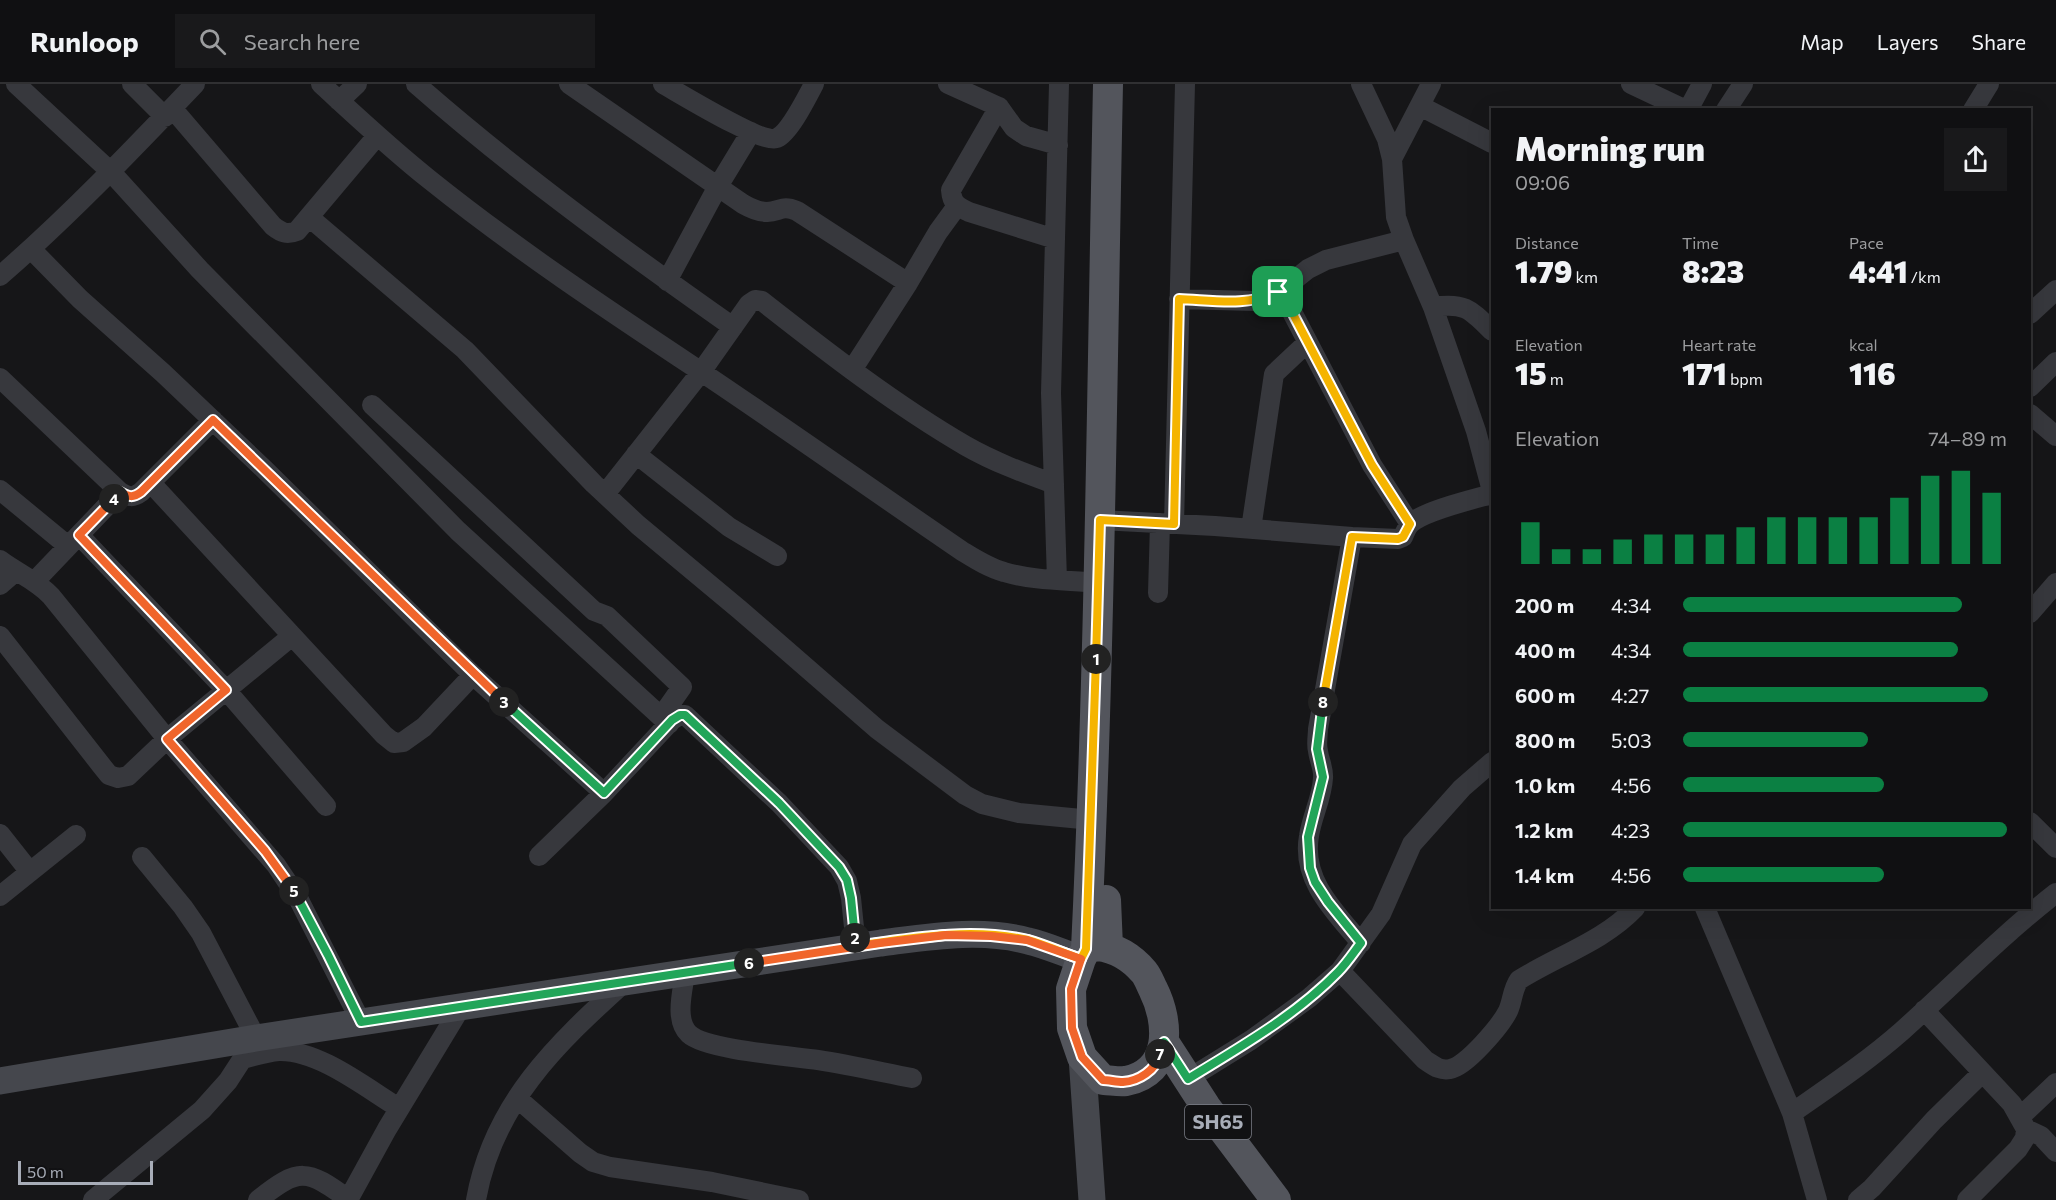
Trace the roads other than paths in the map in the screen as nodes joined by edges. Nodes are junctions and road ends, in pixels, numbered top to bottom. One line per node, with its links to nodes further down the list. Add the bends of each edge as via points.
1 (16, 84): 35 (street)
2 (132, 84): 29 (street)
3 (195, 84): 29 (street)
4 (321, 84): 21 (street)
5 (357, 84): 21 (street)
6 (416, 84): 43 (street, via 465,128)
7 (569, 84): 36 (street)
8 (663, 84): 30 (street)
9 (814, 84): 30 (street, via 777,138)
10 (948, 84): 24 (street)
11 (1059, 84): 33 (street)
12 (1108, 84): 70 (main road, SH65)
13 (1122, 84): 70 (main road, SH65)
14 (1185, 84): 47 (street)
15 (1361, 84): 34 (street, via 1387,139)
16 (1431, 84): 23 (street)
17 (1631, 84): 22 (street)
18 (1702, 84): 26 (street)
19 (1743, 84): 27 (street)
20 (1989, 84): 28 (street)
21 (339, 101): 31 (street)
22 (1650, 102): 25 (street)
23 (1420, 106): 32 (street); 34 (street)
24 (999, 107): 33 (street, via 1014,128 1026,136); 37 (street, via 951,190)
25 (1678, 108)
26 (1688, 108)
27 (1727, 108)
28 (1974, 108)
29 (168, 112): 35 (street); 38 (street, via 282,233 297,231)
30 (751, 132): 36 (street)
31 (377, 136): 38 (street); 55 (street, via 513,244)
32 (1491, 142)
33 (1058, 145): 39 (street)
34 (1392, 159): 40 (street, via 1396,217)
35 (111, 172): 41 (street); 89 (street, via 200,270 458,531)
36 (717, 188): 43 (street); 44 (street, via 755,210 766,212 787,207 796,211)
37 (957, 206): 39 (street); 44 (street)
38 (309, 217): 69 (street, via 465,350)
39 (1055, 239): 64 (street)
40 (1404, 240): 46 (street, via 1326,260); 48 (street)
41 (31, 249): 42 (street); 60 (street)
42 (0, 276)
43 (667, 281): 51 (street)
44 (908, 283): 54 (street)
45 (2056, 290): 49 (street)
46 (1278, 292): 47 (street, via 1254,301); 52 (street)
47 (1179, 299): 71 (street)
48 (1433, 307): 50 (street, via 1461,306); 65 (street, via 1476,431)
49 (2031, 313)
50 (1488, 319)
51 (733, 327): 54 (street, via 749,304 762,301); 55 (street)
52 (1308, 342): 72 (street, via 1372,465); 73 (street, via 1274,374)
53 (2056, 362): 57 (street)
54 (852, 370): 64 (street, via 967,446)
55 (701, 372): 62 (street); 78 (street, via 988,566 1020,576)
56 (0, 378): 67 (street)
57 (2031, 386)
58 (372, 405): 89 (street, via 682,687)
59 (2031, 415): 61 (street)
60 (213, 420): 63 (street); 87 (street)
61 (2056, 436)
62 (636, 454): 69 (street); 76 (street, via 729,527)
63 (151, 483): 67 (street, via 136,496); 86 (street)
64 (1054, 484): 78 (street)
65 (1491, 488)
66 (0, 490): 75 (street)
67 (120, 492): 75 (street)
68 (1491, 492): 72 (street, via 1450,505)
69 (605, 494): 94 (street, via 877,729 965,795 998,810)
70 (1107, 520): 71 (street); 80 (main road, SH65); 108 (main road, SH65, via 1106,913)
71 (1167, 523): 73 (street); 83 (street)
72 (1410, 524): 74 (street, via 1398,539)
73 (1251, 529): 74 (street)
74 (1352, 537): 106 (street, via 1318,729 1317,749 1323,777 1308,852 1315,882)
75 (74, 540): 79 (street); 88 (street)
76 (777, 556)
77 (8, 566): 79 (street); 82 (street)
78 (1057, 580): 80 (street)
79 (35, 581): 90 (street)
80 (1098, 583): 94 (main road, SH65)
81 (2056, 583): 84 (street)
82 (0, 585)
83 (1158, 593)
84 (2031, 613)
85 (0, 636): 90 (street, via 109,775 128,776)
86 (292, 636): 87 (street, via 394,743 403,742 424,727); 88 (street)
87 (473, 675): 92 (street)
88 (226, 690): 90 (street); 93 (street)
89 (665, 721): 92 (street); 107 (street, via 680,715 691,719 839,867 851,898)
90 (167, 739): 114 (street, via 283,873)
91 (1491, 763): 106 (street, via 1462,788 1412,844 1382,914)
92 (604, 793): 99 (street)
93 (326, 806)
94 (1092, 820): 108 (main road, SH65)
95 (2031, 823): 98 (street)
96 (0, 834): 101 (street)
97 (76, 835): 101 (street)
98 (2056, 849)
99 (538, 856)
100 (142, 857): 116 (street, via 201,933)
101 (30, 872): 103 (street)
102 (2056, 893): 113 (street)
103 (0, 896)
104 (1634, 909): 109 (street, via 1584,944 1519,980 1503,1019 1468,1059 1451,1069 1435,1067 1425,1060)
105 (1705, 909): 125 (street)
106 (1361, 943): 109 (street)
107 (856, 946): 108 (street, via 946,935 991,936); 110 (street)
108 (1092, 952): 115 (main road, SH65, via 1124,954 1145,973 1164,1020); 117 (main road, SH65, via 1071,989 1072,1028)
109 (1340, 971): 120 (street, via 1251,1040)
110 (685, 973): 111 (street); 119 (street, via 681,1016 688,1034 697,1039)
111 (626, 981): 112 (street); 123 (street, via 578,1024)
112 (461, 1007): 114 (street); 124 (street)
113 (1924, 1010): 118 (street); 125 (street, via 1851,1072)
114 (361, 1022): 116 (street)
115 (1164, 1042): 117 (main road, SH65, via 1159,1060 1150,1071 1123,1082 1103,1080); 120 (main road, SH65)
116 (249, 1048): 121 (street); 124 (street, via 309,1055); 129 (street, via 228,1081 202,1110)
117 (1082, 1057): 133 (street)
118 (1982, 1073): 126 (street, via 2012,1104); 136 (street)
119 (912, 1078)
120 (1188, 1079): 134 (main road, SH65)
121 (0, 1081)
122 (2056, 1083): 126 (street)
123 (517, 1098): 131 (street, via 492,1143); 132 (street, via 593,1162)
124 (399, 1108): 128 (street)
125 (1792, 1113): 135 (street)
126 (2023, 1123): 127 (street); 137 (street, via 2025,1138 2018,1149)
127 (2056, 1152)
128 (348, 1199): 130 (street, via 313,1176 299,1176 281,1182)
129 (93, 1200)
130 (258, 1200)
131 (476, 1200)
132 (800, 1200)
133 (1092, 1200)
134 (1275, 1200)
135 (1817, 1200)
136 (1858, 1200)
137 (1967, 1200)

